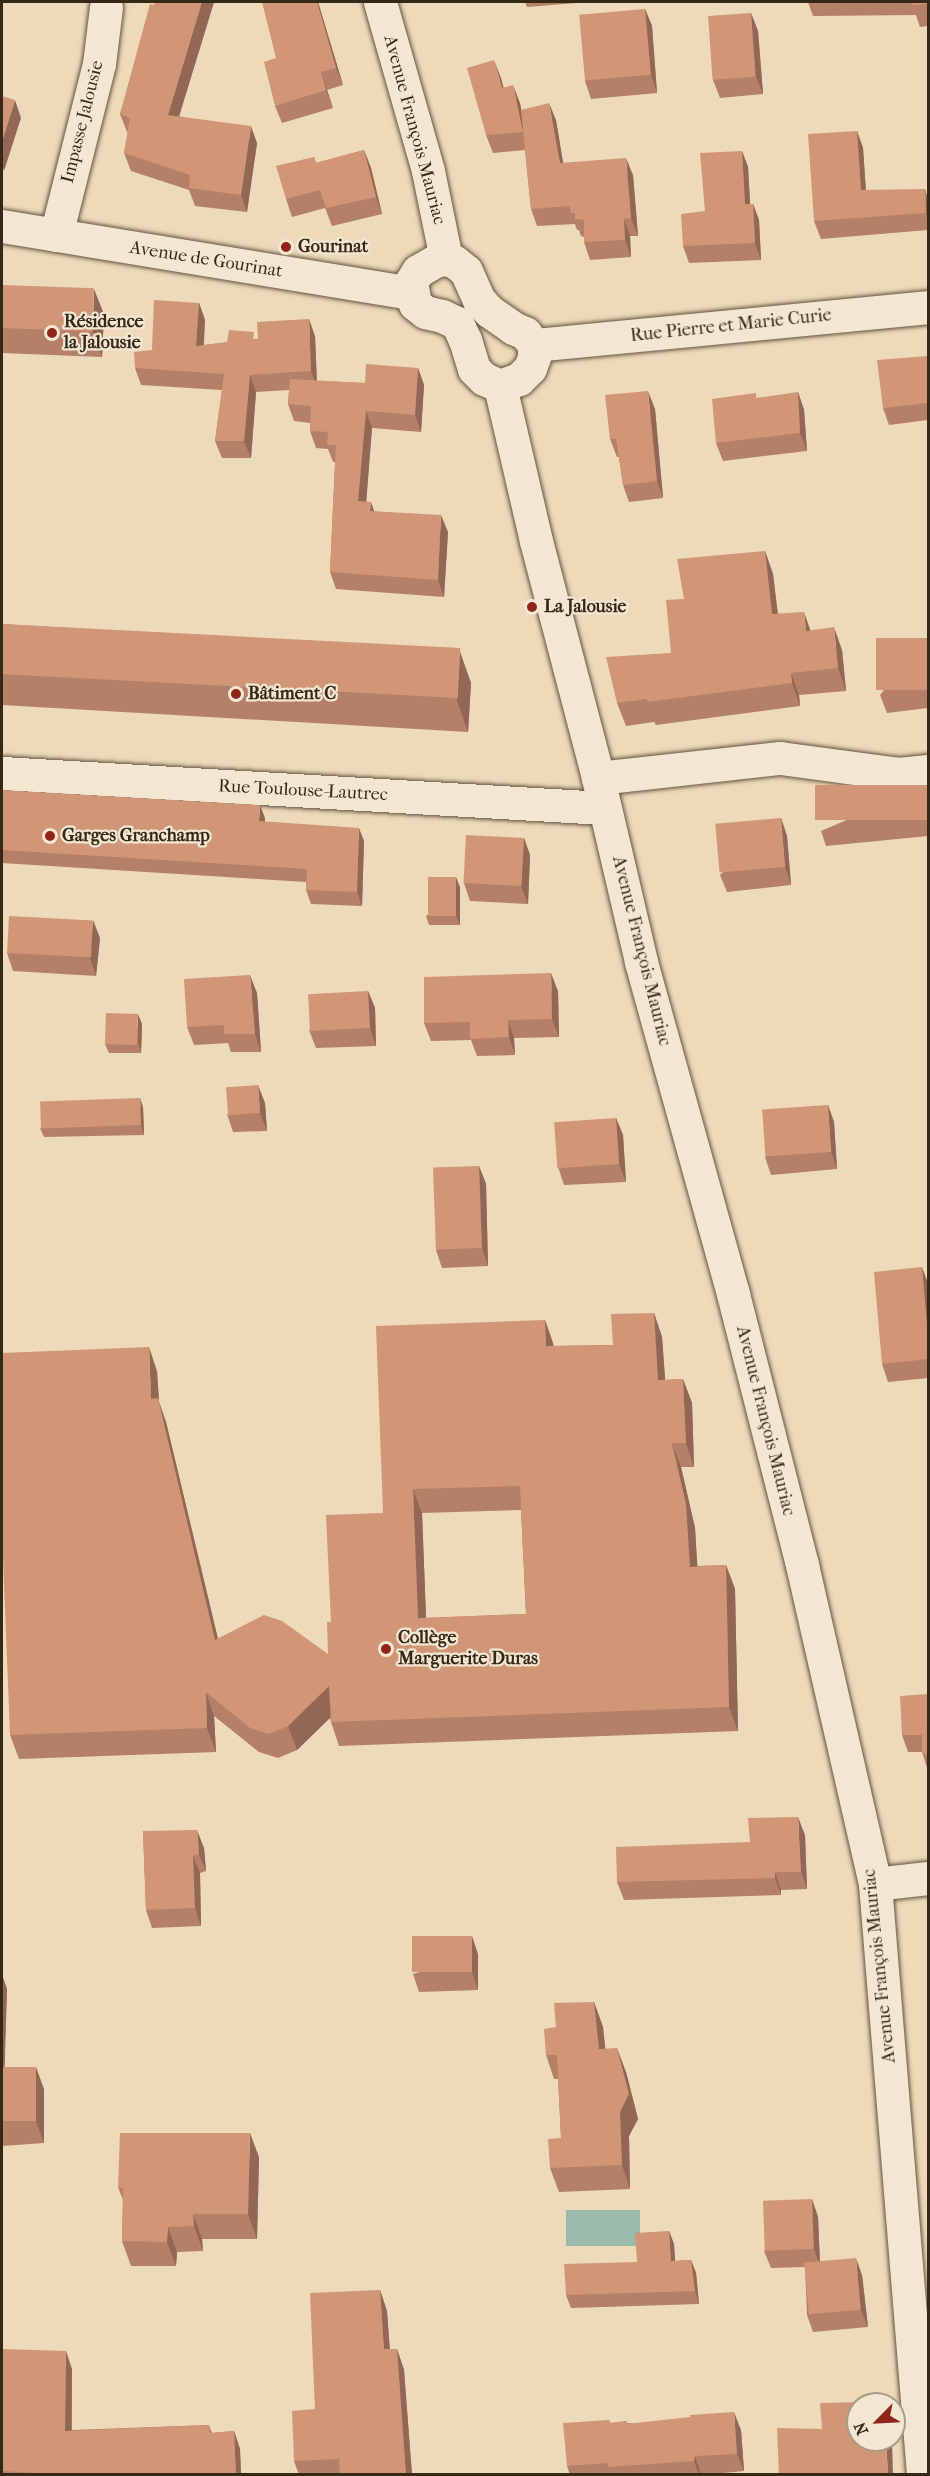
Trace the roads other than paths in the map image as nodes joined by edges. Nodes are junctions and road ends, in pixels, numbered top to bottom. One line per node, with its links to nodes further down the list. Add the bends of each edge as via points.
1 (380, 2): 5 (street, Avenue François Mauriac, via 428,171)
2 (106, 7): 4 (street, Impasse Jalousie, via 99,64)
3 (2, 226): 4 (street, Avenue de Gourinat)
4 (56, 235): 6 (street, Avenue de Gourinat)
5 (446, 259): 6 (street, via 418,271 411,282); 8 (street, via 466,271 479,300 489,311 525,333)
6 (411, 293): 9 (street, via 415,304 425,312 457,323 474,369)
7 (928, 307): 8 (street, Rue Pierre et Marie Curie)
8 (534, 345): 9 (street, via 530,368 519,379)
9 (500, 386): 12 (street, Avenue François Mauriac)
10 (928, 771): 12 (street, Rue Toulouse-Lautrec, via 898,774 780,758)
11 (2, 772): 12 (street, Rue Toulouse-Lautrec)
12 (601, 793): 14 (street, Avenue François Mauriac, via 641,962 734,1294 785,1496)
13 (928, 1878): 14 (street)
14 (875, 1884): 15 (street, Avenue François Mauriac)
15 (923, 2475)

